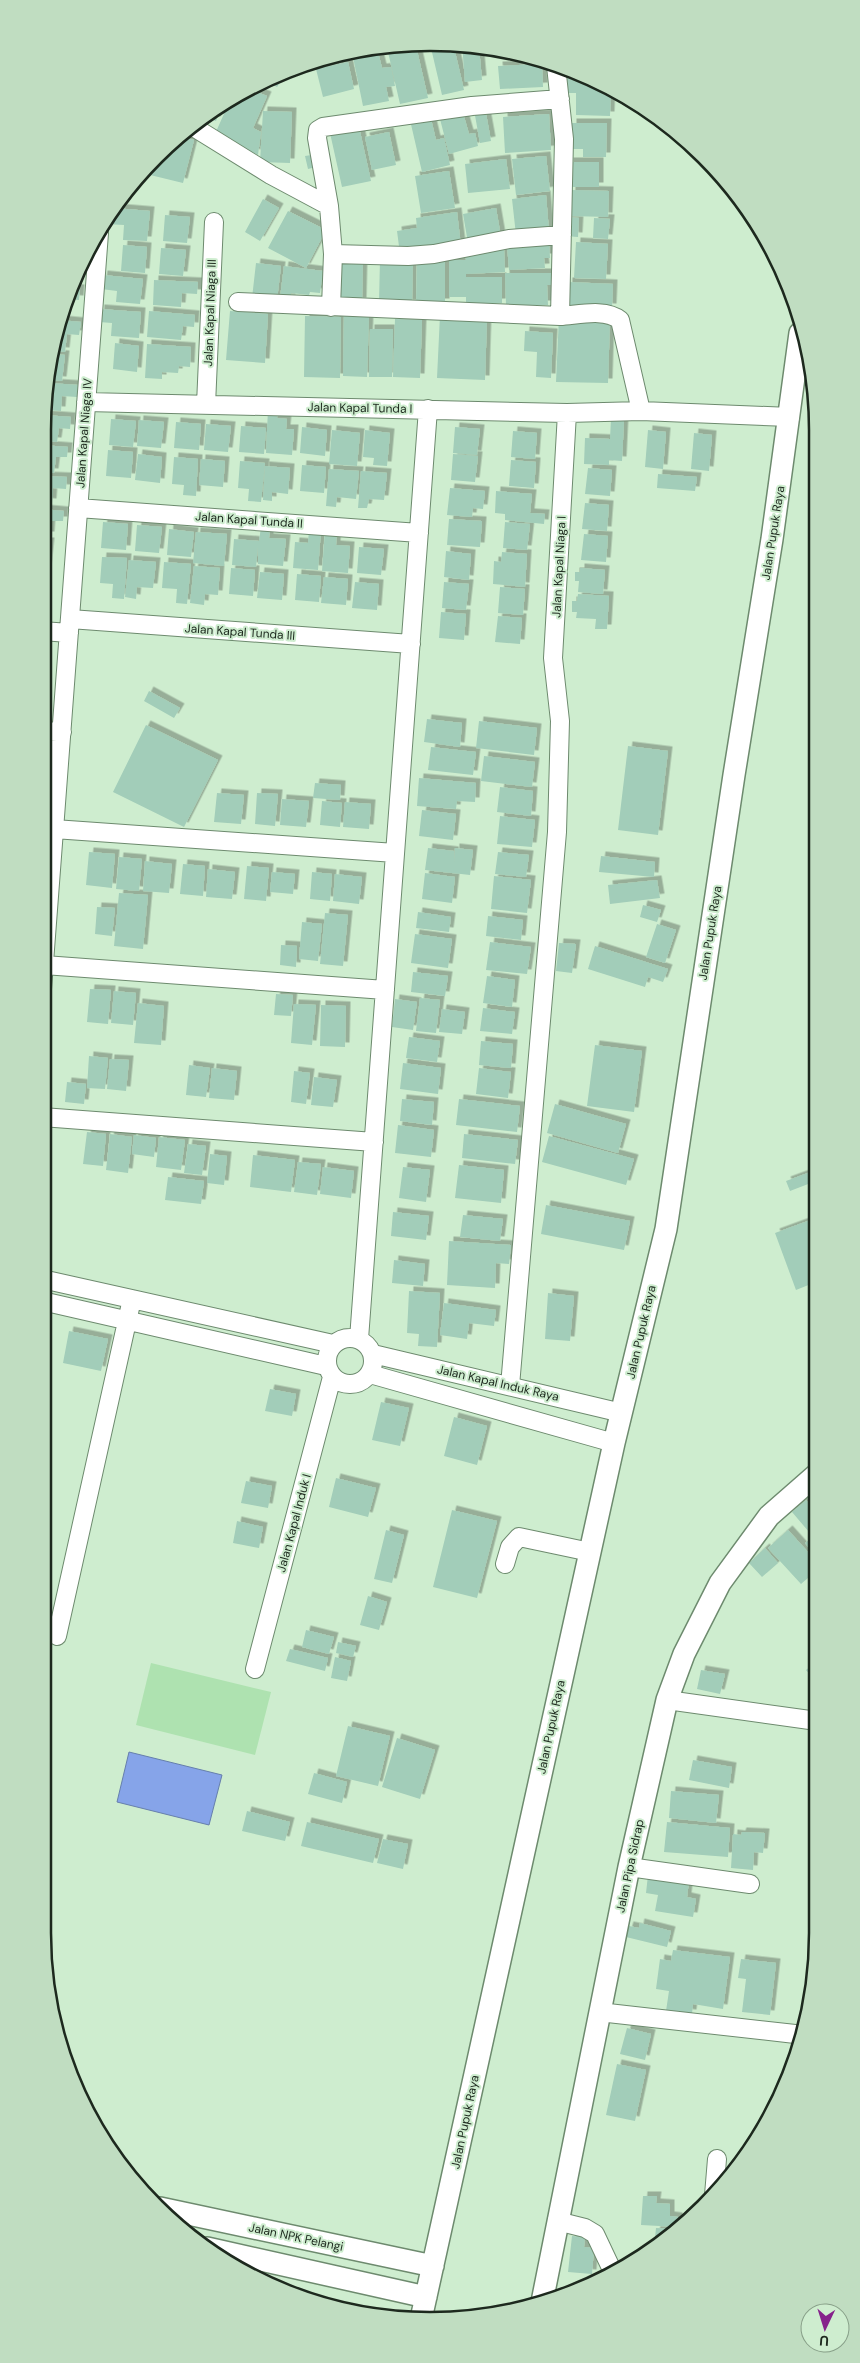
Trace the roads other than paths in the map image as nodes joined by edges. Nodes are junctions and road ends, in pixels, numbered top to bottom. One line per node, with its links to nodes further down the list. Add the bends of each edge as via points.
1 (557, 73): 2 (street)
2 (560, 99): 4 (street, via 472,106 318,130); 6 (street, via 564,139)
3 (199, 130): 4 (street, via 271,176)
4 (329, 206): 8 (street)
5 (214, 222): 14 (street, Jalan Kapal Niaga III)
6 (562, 235): 8 (street, via 509,239 434,254); 11 (street)
7 (98, 248): 13 (street, Jalan Kapal Niaga IV)
8 (333, 254): 10 (street)
9 (238, 302): 10 (street)
10 (331, 307): 11 (street)
11 (560, 316): 16 (street, via 601,314 620,320)
12 (799, 345): 18 (street, Jalan Pupuk Raya)
13 (86, 402): 14 (street, Jalan Kapal Tunda I); 19 (street, Jalan Kapal Niaga IV)
14 (206, 405): 15 (street, Jalan Kapal Tunda I)
15 (428, 409): 17 (street, Jalan Kapal Tunda I); 20 (street)
16 (638, 411): 17 (street, Jalan Kapal Tunda I); 18 (street, Jalan Kapal Tunda I)
17 (567, 414): 42 (street, Jalan Kapal Niaga I, via 553,658 560,721 556,832)
18 (790, 417): 43 (street, Jalan Pupuk Raya, via 666,1229)
19 (78, 508): 20 (street, Jalan Kapal Tunda II); 21 (street, Jalan Kapal Niaga IV)
20 (419, 533): 23 (street)
21 (69, 626): 22 (street, Jalan Kapal Tunda III); 23 (street, Jalan Kapal Tunda III); 25 (street, Jalan Kapal Niaga IV)
22 (51, 629)
23 (411, 644): 27 (street)
24 (51, 731): 25 (street)
25 (62, 732): 26 (street, Jalan Kapal Niaga IV)
26 (54, 828): 27 (street); 28 (street, Jalan Kapal Niaga IV)
27 (395, 853): 30 (street)
28 (51, 869)
29 (51, 966): 30 (street)
30 (385, 990): 32 (street)
31 (51, 1119): 32 (street)
32 (374, 1142): 37 (street)
33 (51, 1281): 34 (street)
34 (132, 1299): 36 (street); 38 (street)
35 (51, 1303): 36 (street)
36 (127, 1320): 40 (street); 48 (street)
37 (359, 1338): 38 (street, via 345,1337); 39 (street)
38 (333, 1344): 40 (street)
39 (373, 1354): 41 (street); 42 (street, Jalan Kapal Induk Raya)
40 (329, 1371): 41 (street, via 341,1383 352,1385 362,1382); 49 (street, Jalan Kapal Induk I)
41 (370, 1374): 44 (street, Jalan Kapal Induk Raya)
42 (510, 1386): 43 (street, Jalan Kapal Induk Raya)
43 (622, 1413): 44 (street, Jalan Pupuk Raya)
44 (614, 1443): 46 (street, Jalan Pupuk Raya)
45 (809, 1480): 50 (street, Jalan Pipa Sidrap, via 769,1516 720,1583 684,1654)
46 (590, 1552): 47 (street, via 519,1537 510,1547); 61 (street, Jalan Pupuk Raya)
47 (505, 1564)
48 (57, 1636)
49 (255, 1669)
50 (667, 1700): 51 (street); 52 (street, Jalan Pipa Sidrap)
51 (809, 1720)
52 (629, 1867): 53 (street); 54 (street, Jalan Pipa Sidrap)
53 (750, 1884)
54 (599, 2012): 55 (street); 59 (street, Jalan Pipa Sidrap)
55 (795, 2033)
56 (717, 2159): 57 (street)
57 (715, 2183)
58 (172, 2211): 61 (street, Jalan NPK Pelangi)
59 (557, 2221): 62 (street, via 595,2234); 63 (street, Jalan Pipa Sidrap)
60 (231, 2255): 64 (street)
61 (433, 2266): 64 (street, Jalan Pupuk Raya)
62 (610, 2266)
63 (543, 2295)
64 (425, 2310)

